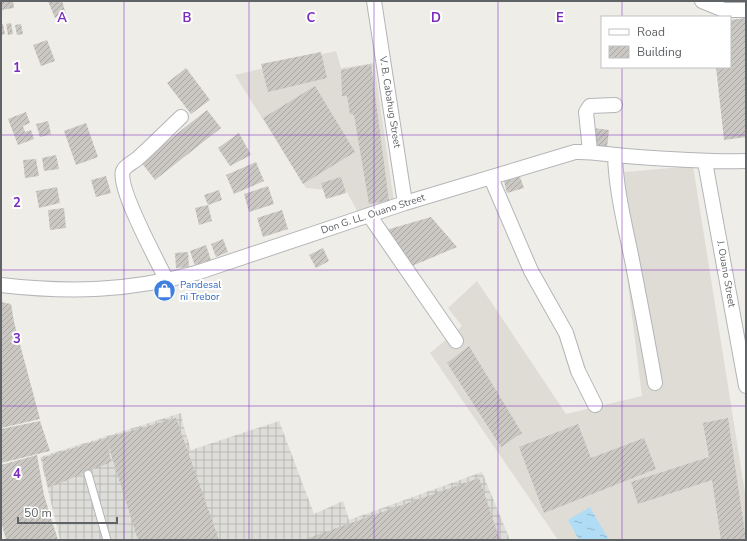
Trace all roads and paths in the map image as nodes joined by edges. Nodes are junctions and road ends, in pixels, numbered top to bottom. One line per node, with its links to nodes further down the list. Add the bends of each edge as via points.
1 (374, 1): 11 (street, V. B. Cabahug Street)
2 (702, 1): 3 (street, via 724,10)
3 (746, 10)
4 (615, 105): 6 (street, via 590,106 586,112)
5 (181, 117): 13 (street, via 123,172 124,190)
6 (590, 151): 7 (street, Don G. LL. Ouano Street); 10 (street, Don G. LL. Ouano Street, via 575,152)
7 (615, 155): 9 (street, Don G. LL. Ouano Street); 16 (street, via 620,201)
8 (746, 161): 9 (street, Don G. LL. Ouano Street)
9 (705, 162): 17 (street, J. Ouano Street)
10 (491, 178): 11 (street, Don G. LL. Ouano Street); 18 (street, via 531,271 566,333 578,370)
11 (405, 203): 12 (street, Don G. LL. Ouano Street)
12 (369, 215): 13 (street, Don G. LL. Ouano Street); 15 (street)
13 (167, 281): 14 (street, Don G. LL. Ouano Street, via 95,290)
14 (1, 285)
15 (456, 340)
16 (655, 383)
17 (746, 386)
18 (595, 405)
19 (88, 474): 20 (lane)
20 (107, 540)

